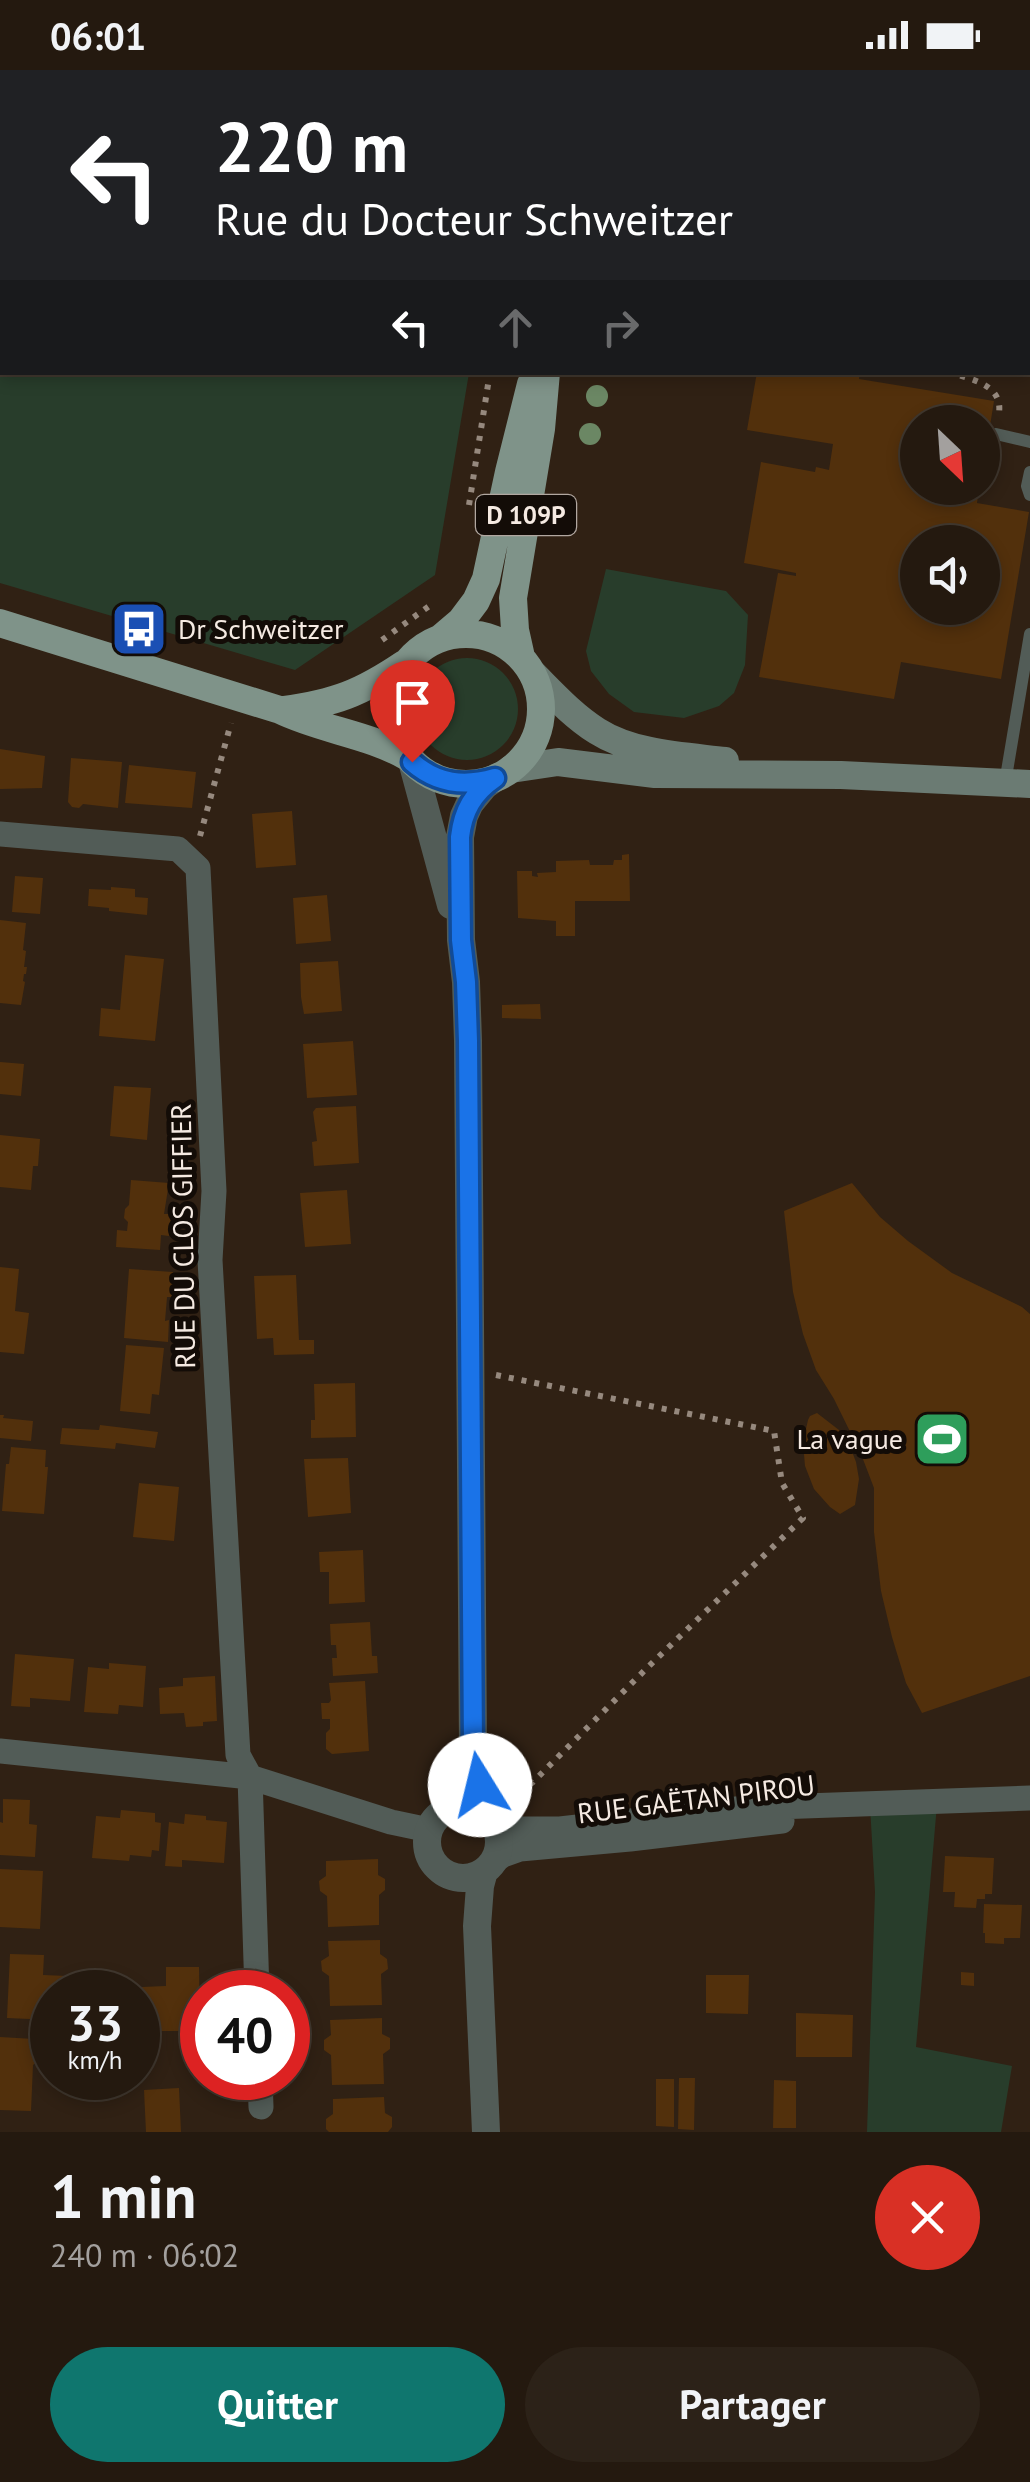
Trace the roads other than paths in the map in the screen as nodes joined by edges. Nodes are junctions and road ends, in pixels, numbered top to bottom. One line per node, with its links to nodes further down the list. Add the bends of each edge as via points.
1 (533, 375): 9 (main road, D 109P, via 486,579 461,622)
2 (546, 375): 11 (main road, D 109P, via 513,598)
3 (1000, 435): 4 (lane)
4 (1030, 442)
5 (1030, 472): 6 (lane)
6 (1030, 494)
7 (0, 623): 13 (main road)
8 (1030, 634): 12 (lane)
9 (442, 638): 10 (main road); 11 (main road, via 492,638)
10 (406, 664): 13 (main road, via 343,698); 14 (main road, via 390,710)
11 (527, 666): 15 (main road, via 541,716 525,756); 16 (main road, via 598,732 635,747)
12 (1024, 703): 17 (lane)
13 (280, 710): 14 (main road, via 376,740)
14 (410, 759): 15 (main road, via 458,784); 19 (street)
15 (503, 774): 16 (main road, via 558,762 655,774); 19 (street, via 475,795 462,824)
16 (841, 775): 17 (main road)
17 (1018, 784)
18 (0, 834): 22 (street, RUE DU CLOS GIFFIER, via 178,849 198,868 214,1191 210,1260 238,1755)
19 (461, 940): 20 (street, via 468,1041)
20 (473, 1748): 25 (street, via 460,1786); 26 (street)
21 (0, 1751): 22 (street)
22 (250, 1777): 25 (street, via 392,1822); 30 (street, RUE DU CLOS GIFFIER)
23 (1030, 1798): 24 (street, RUE GAËTAN PIROU)
24 (910, 1801): 26 (street, RUE GAËTAN PIROU, via 746,1808 560,1829 510,1829); 28 (street, RUE GAËTAN PIROU, via 520,1850)
25 (437, 1821): 26 (street, via 462,1806); 27 (street, via 427,1841)
26 (492, 1822): 28 (street, via 498,1840)
27 (433, 1863): 28 (street, via 462,1878); 29 (street)
28 (488, 1866): 29 (street)
29 (478, 1942): 33 (street)
30 (257, 1970)
31 (261, 2100): 32 (street)
32 (261, 2108)
33 (486, 2132)

